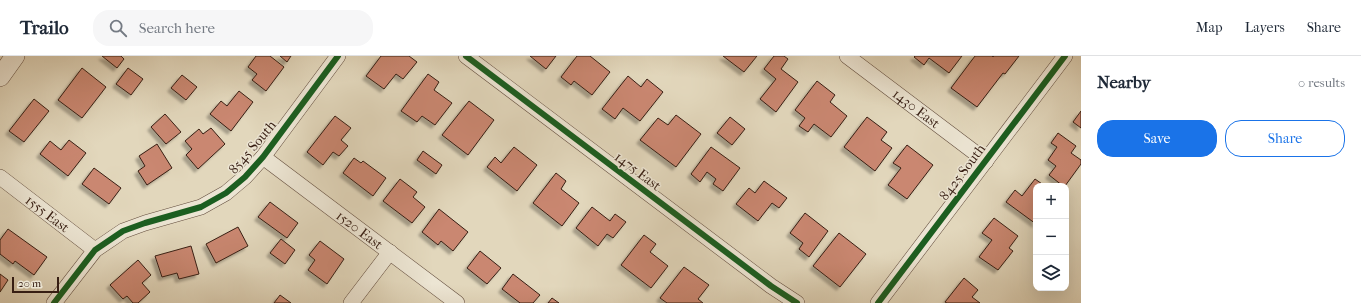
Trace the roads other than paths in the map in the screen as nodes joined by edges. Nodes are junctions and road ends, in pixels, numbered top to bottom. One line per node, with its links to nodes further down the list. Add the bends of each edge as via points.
1 (16, 56): 6 (street)
2 (338, 56): 7 (street, 8545 South)
3 (466, 56): 15 (street, 1475 East)
4 (847, 56): 8 (street, 1430 East)
5 (1065, 56): 8 (street, 8425 South)
6 (0, 77)
7 (263, 156): 10 (street, 8545 South, via 245,177 226,193 201,207 124,231); 11 (street, 1520 East)
8 (986, 161): 16 (street, 8425 South)
9 (0, 177): 10 (street, 1555 East)
10 (95, 250): 12 (street, 8545 South)
11 (390, 252): 13 (street); 14 (street, 1520 East)
12 (54, 303)
13 (351, 303)
14 (457, 303)
15 (797, 303)
16 (878, 303)

